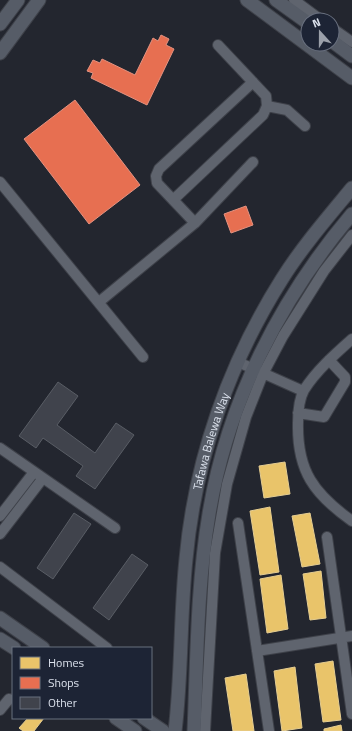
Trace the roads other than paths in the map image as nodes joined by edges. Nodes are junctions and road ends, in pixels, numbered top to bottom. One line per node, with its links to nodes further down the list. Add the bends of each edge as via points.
1 (18, 0): 8 (main road)
2 (39, 0): 13 (main road)
3 (247, 0): 15 (main road)
4 (276, 0): 7 (main road)
5 (294, 0): 6 (street)
6 (310, 12)
7 (300, 17)
8 (0, 24)
9 (340, 34): 10 (street)
10 (352, 42)
11 (218, 45): 16 (street)
12 (340, 47): 14 (main road)
13 (0, 53)
14 (352, 56)
15 (352, 78)
16 (253, 82): 17 (street, via 266,96); 22 (street, via 159,169 157,183)
17 (267, 106): 18 (street, via 287,110); 22 (street, via 263,115)
18 (305, 126)
19 (253, 162): 24 (street)
20 (0, 182): 26 (street)
21 (352, 188): 30 (main road, Tafawa Balewa Way, via 282,278)
22 (173, 200): 24 (street)
23 (352, 214): 31 (main road, Tafawa Balewa Way, via 289,300)
24 (195, 223): 26 (street)
25 (352, 235): 31 (street, via 324,271)
26 (99, 302): 28 (street)
27 (352, 339): 29 (street)
28 (143, 357)
29 (329, 360): 32 (street); 33 (street, via 345,377 345,382 324,417)
30 (238, 362): 31 (street); 59 (main road, Tafawa Balewa Way, via 213,424 199,471 183,599)
31 (258, 372): 32 (street); 60 (main road, Tafawa Balewa Way, via 244,391 224,450 209,513 203,560); 61 (street, via 227,484 215,553)
32 (304, 391): 33 (street)
33 (298, 413): 38 (street, via 298,445 311,483 323,498)
34 (0, 448): 35 (street)
35 (34, 472): 36 (street); 37 (street)
36 (43, 478): 40 (street); 41 (street)
37 (0, 516)
38 (352, 521)
39 (238, 523): 51 (street)
40 (115, 528)
41 (0, 534)
42 (327, 538): 46 (street)
43 (0, 567): 50 (street)
44 (0, 618): 49 (main road)
45 (352, 636): 46 (street)
46 (341, 638): 51 (street); 54 (street)
47 (0, 639): 48 (main road)
48 (12, 647)
49 (42, 647)
50 (106, 647)
51 (257, 651): 62 (street)
52 (9, 699): 53 (street)
53 (0, 710)
54 (352, 714)
55 (117, 719): 57 (main road)
56 (145, 719): 58 (main road)
57 (135, 731)
58 (163, 731)
59 (175, 731)
60 (194, 731)
61 (205, 731)
62 (270, 731)

